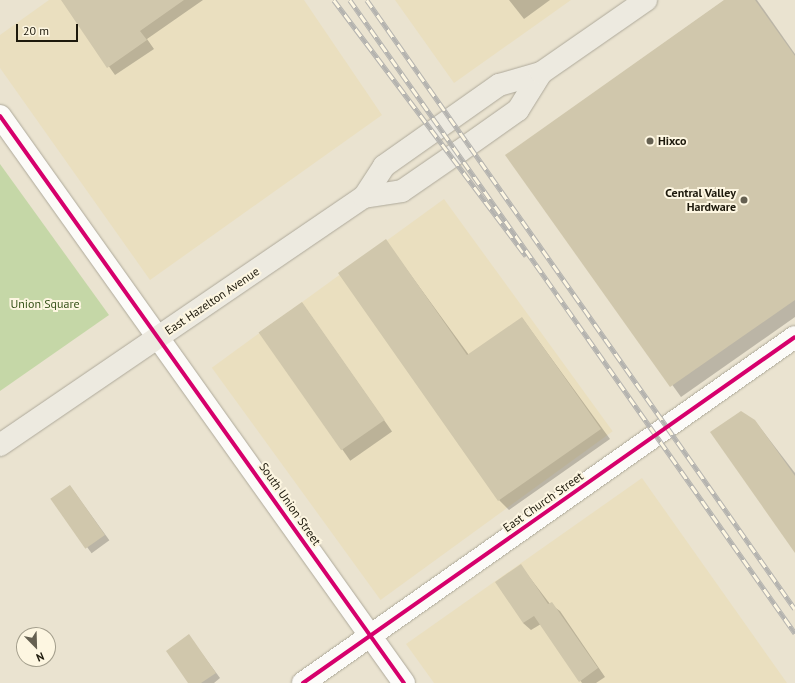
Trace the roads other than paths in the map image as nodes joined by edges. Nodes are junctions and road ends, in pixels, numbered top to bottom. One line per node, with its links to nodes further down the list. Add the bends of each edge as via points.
1 (646, 0): 2 (main road, East Hazelton Avenue)
2 (541, 73): 4 (main road, East Hazelton Avenue, via 499,85 395,157 384,166); 4 (main road, East Hazelton Avenue, via 518,110 402,191)
3 (0, 116): 6 (street, South Union Street)
4 (364, 197): 6 (main road, East Hazelton Avenue)
5 (795, 337): 8 (street, East Church Street)
6 (157, 338): 7 (main road, East Hazelton Avenue); 8 (street, South Union Street, via 185,372)
7 (0, 445)
8 (371, 635): 9 (street, East Church Street); 10 (street, South Union Street)
9 (303, 683)
10 (404, 683)

